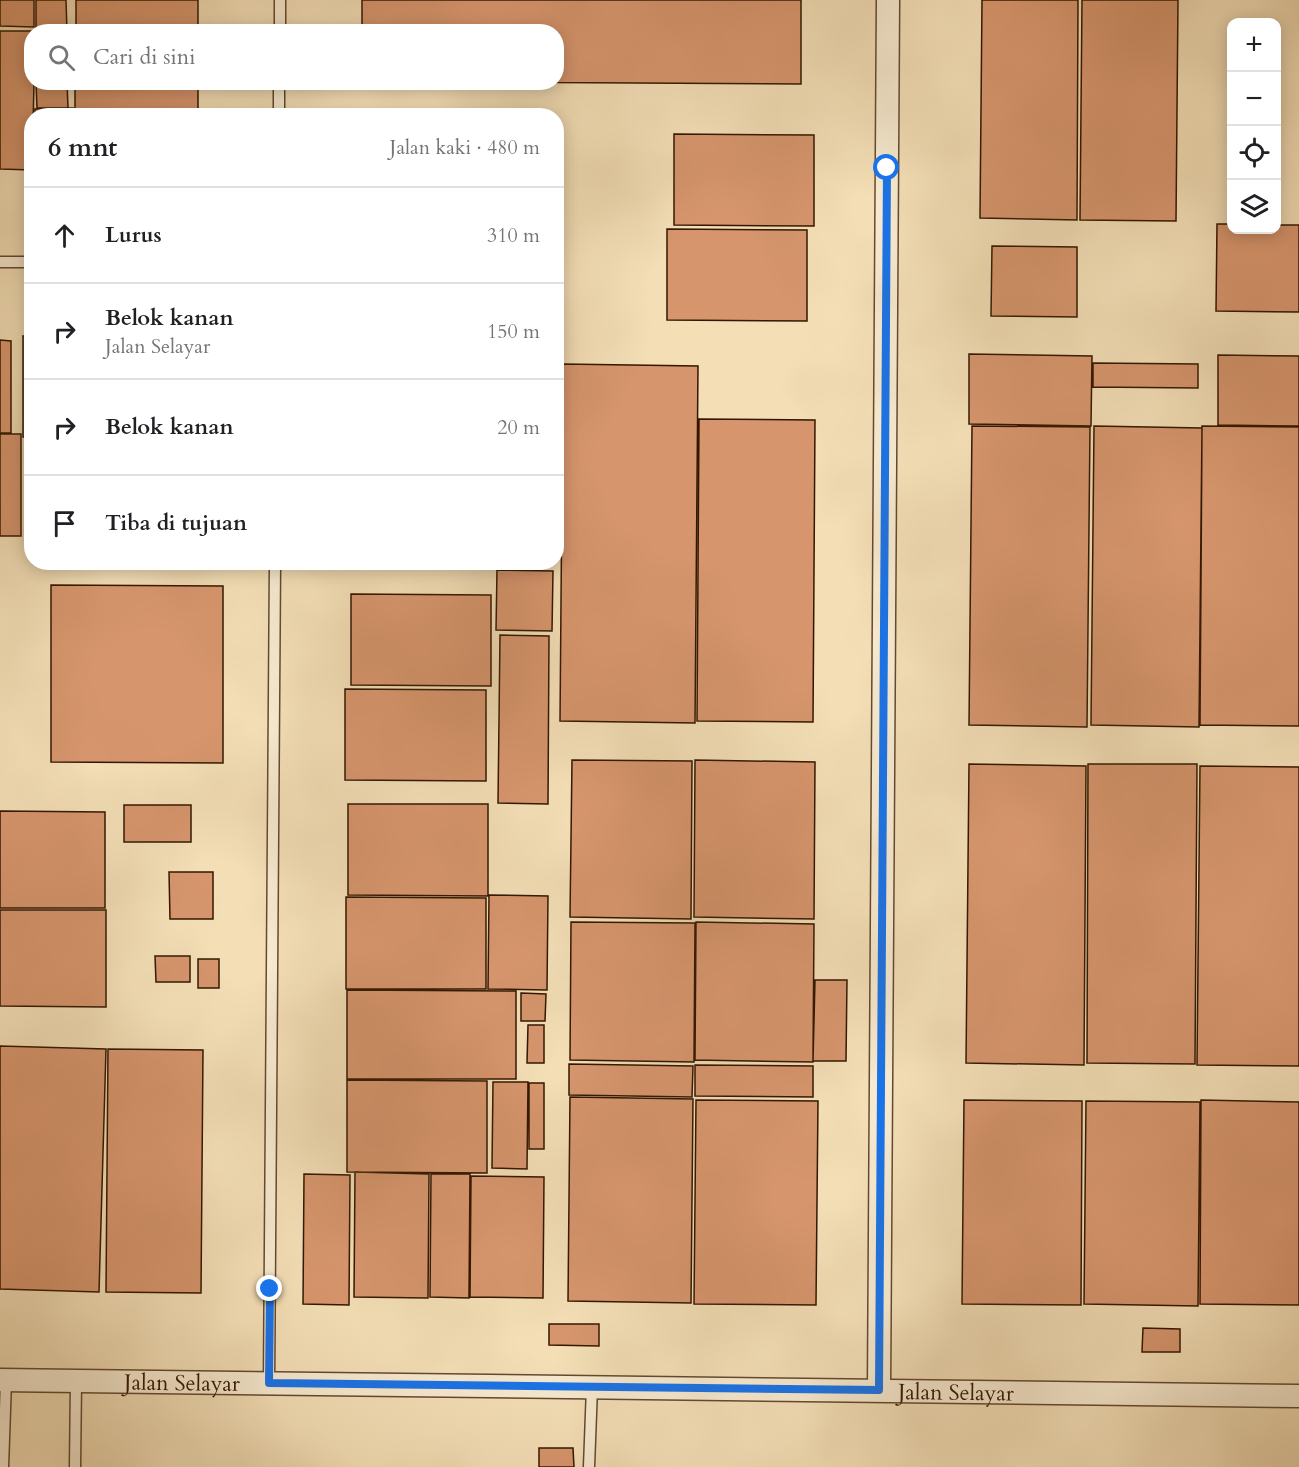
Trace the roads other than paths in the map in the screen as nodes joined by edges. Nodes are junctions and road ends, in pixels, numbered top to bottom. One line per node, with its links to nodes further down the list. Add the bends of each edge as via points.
1 (280, 0): 3 (lane)
2 (888, 0): 13 (street)
3 (280, 24)
4 (279, 90): 5 (lane)
5 (279, 108)
6 (0, 262): 7 (lane)
7 (24, 262)
8 (275, 570): 11 (lane)
9 (3, 1380): 10 (street, Jalan Selayar); 15 (lane)
10 (76, 1380): 11 (street, Jalan Selayar); 16 (lane)
11 (269, 1383): 12 (street, Jalan Selayar)
12 (592, 1387): 13 (street, Jalan Selayar); 17 (lane)
13 (879, 1390): 14 (street, Jalan Selayar)
14 (1299, 1396)
15 (3, 1467)
16 (75, 1467)
17 (589, 1467)

